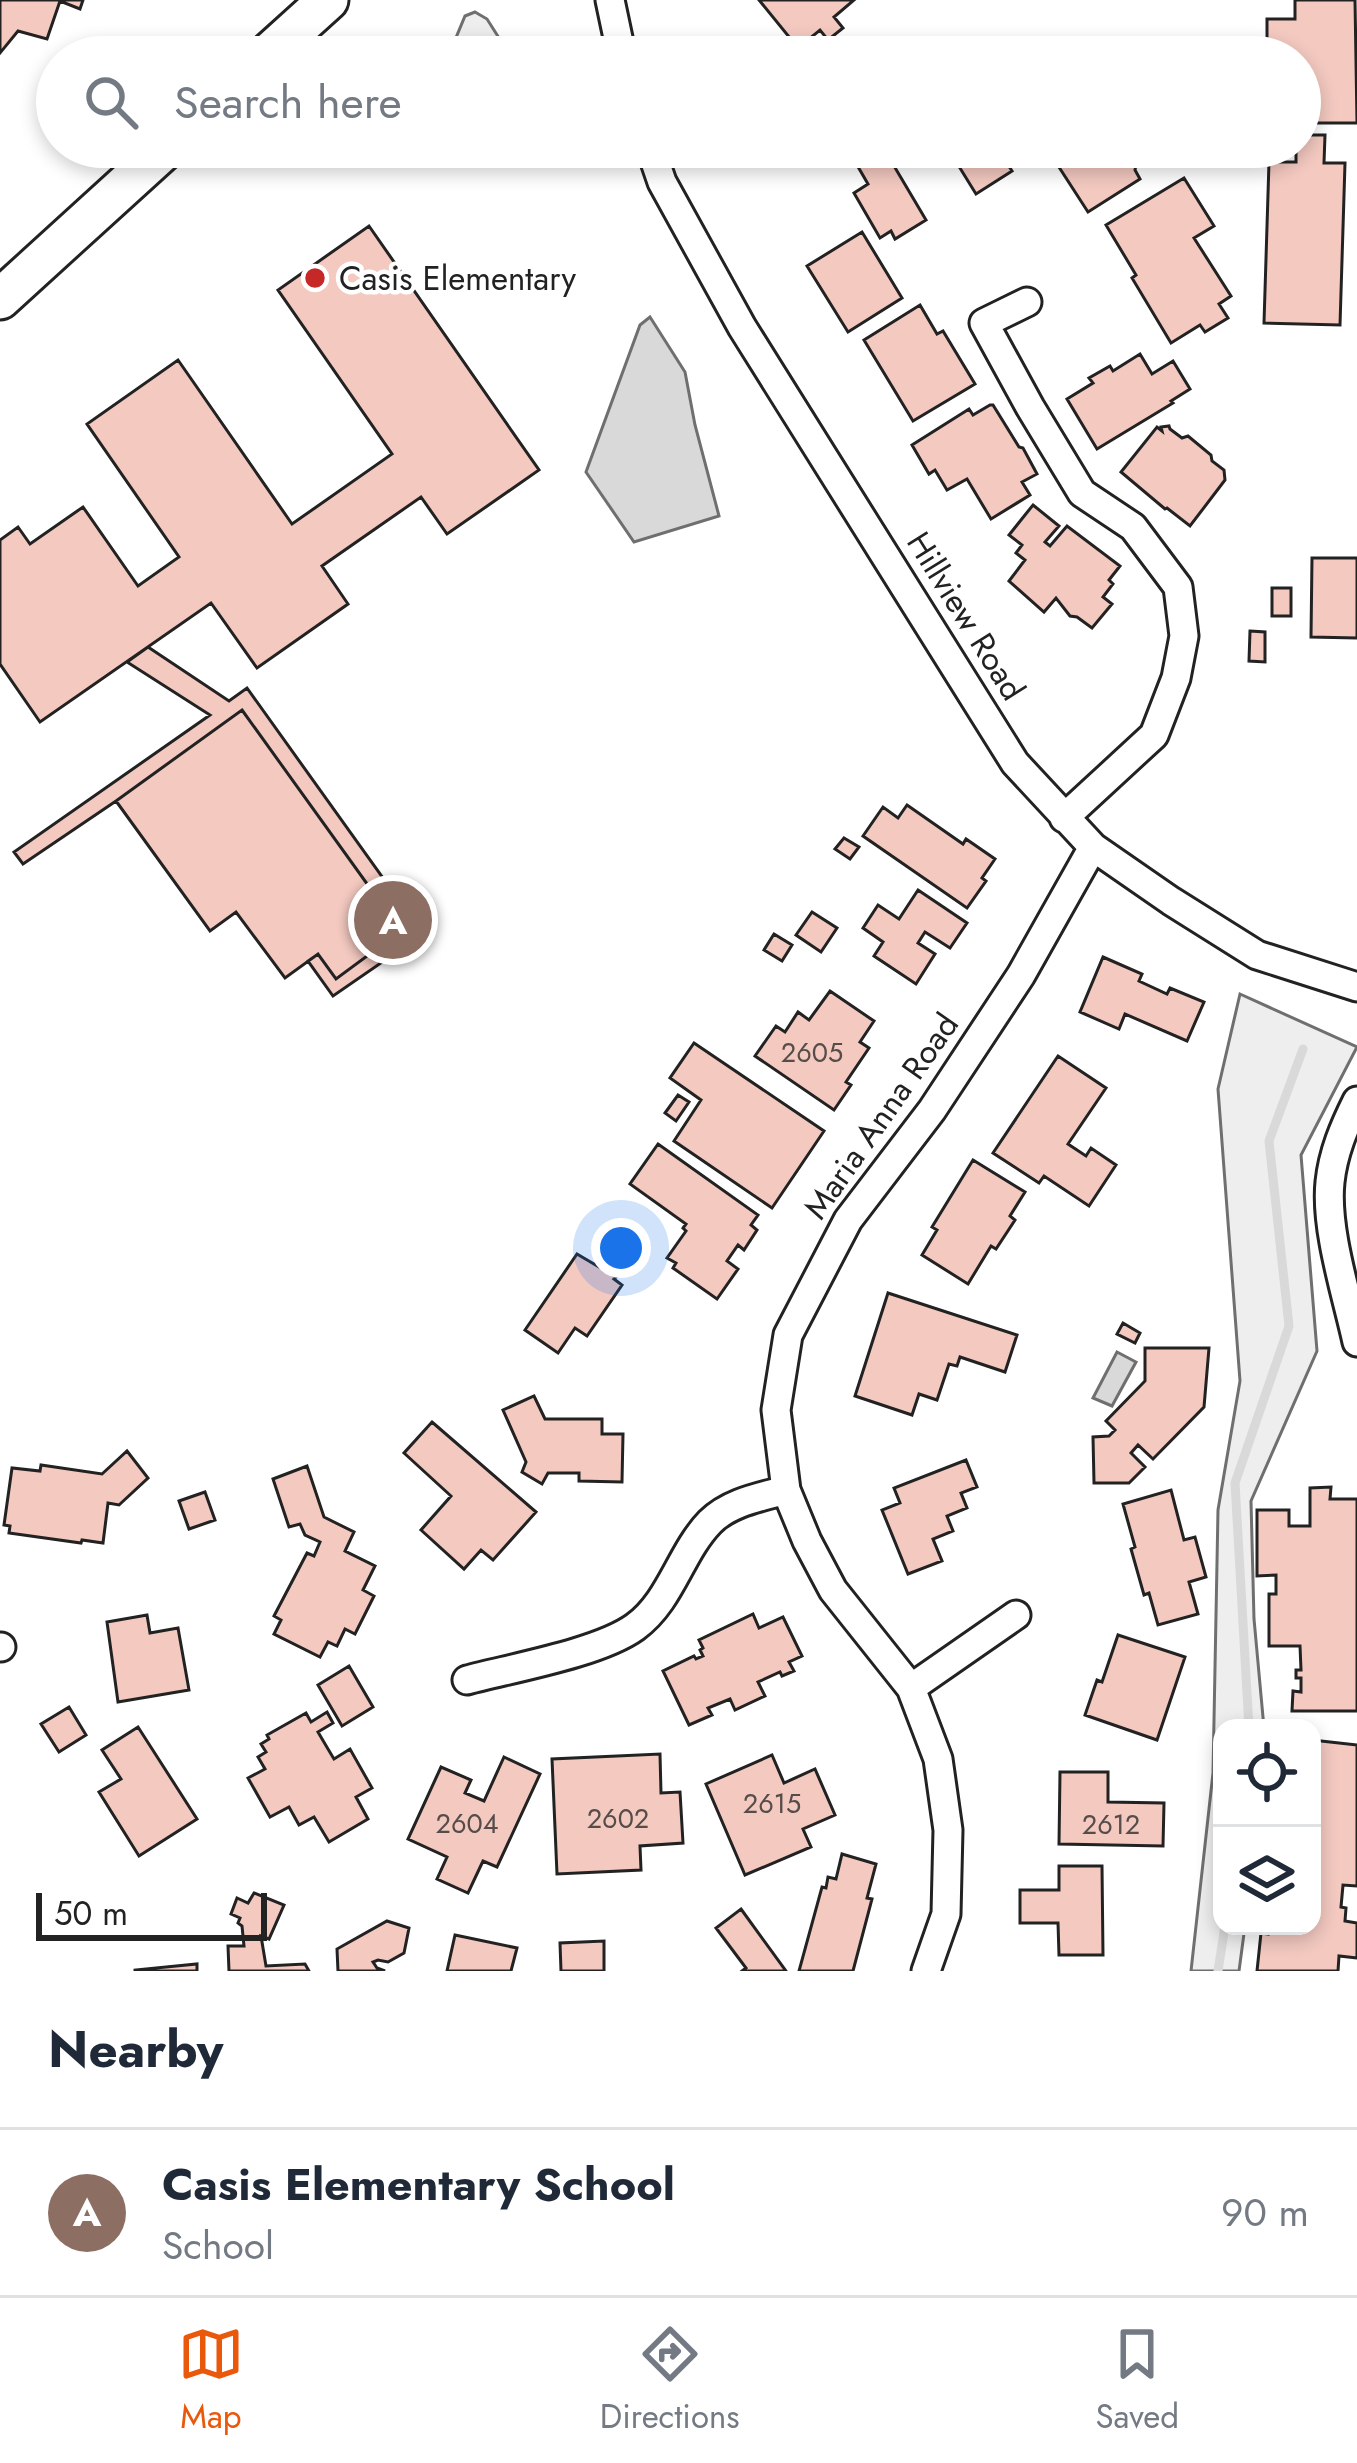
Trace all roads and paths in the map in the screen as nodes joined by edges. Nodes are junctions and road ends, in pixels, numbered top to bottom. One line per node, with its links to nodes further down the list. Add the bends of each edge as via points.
1 (328, 0): 3 (street)
2 (610, 0): 4 (street)
3 (288, 36)
4 (618, 36)
5 (144, 168): 7 (street)
6 (657, 168): 9 (street, Hillview Road, via 742,327 1015,763)
7 (0, 299)
8 (1027, 302): 9 (street, via 984,323 1082,493 1132,527 1178,587 1184,636 1154,735)
9 (1064, 818): 10 (street, Hillview Road)
10 (1094, 847): 11 (street, Hillview Road, via 1257,955); 14 (street, Maria Anna Road, via 932,1110 848,1220 788,1335 776,1410)
11 (1357, 987)
12 (1357, 1101): 13 (street, via 1329,1185)
13 (1357, 1342)
14 (786, 1490): 16 (street, via 712,1519 635,1627 590,1648); 17 (street, Maria Anna Road, via 833,1590)
15 (1016, 1615): 17 (street)
16 (467, 1680)
17 (911, 1688): 18 (street, Maria Anna Road, via 938,1759 948,1830 946,1914)
18 (926, 1971)

